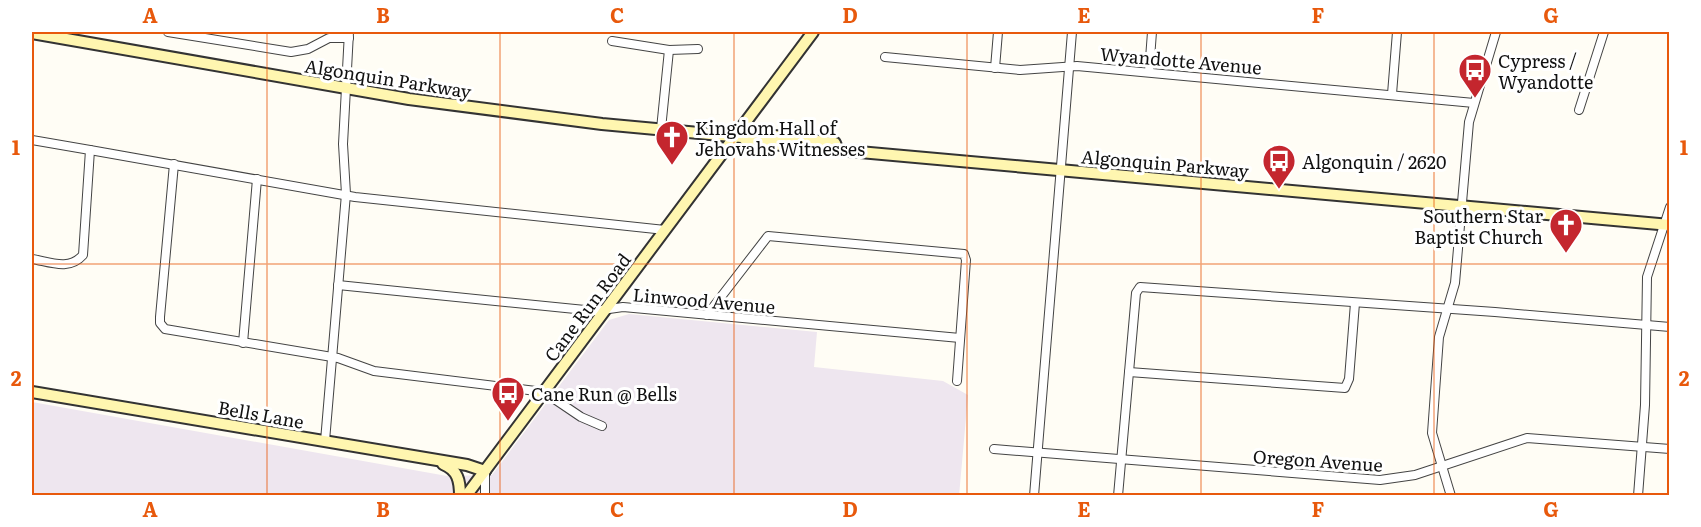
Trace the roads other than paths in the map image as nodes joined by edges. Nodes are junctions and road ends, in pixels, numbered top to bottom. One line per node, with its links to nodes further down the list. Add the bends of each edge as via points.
1 (168, 32): 10 (street, via 291,52)
2 (813, 32): 23 (main road, Cane Run Road)
3 (998, 32): 16 (street)
4 (1072, 32): 15 (street)
5 (1152, 32): 17 (street)
6 (1397, 32): 19 (street)
7 (1496, 32): 20 (street)
8 (1604, 32): 21 (street)
9 (32, 33): 18 (main road, Algonquin Parkway)
10 (349, 35): 18 (street)
11 (612, 41): 12 (street)
12 (669, 50): 13 (street); 22 (street)
13 (698, 50)
14 (885, 57): 16 (street, Wyandotte Avenue)
15 (1069, 67): 16 (street, Wyandotte Avenue); 17 (street, Wyandotte Avenue); 27 (street)
16 (995, 68)
17 (1149, 72): 19 (street, Wyandotte Avenue)
18 (346, 88): 22 (main road, Algonquin Parkway, via 498,112); 29 (street, via 342,157)
19 (1392, 94): 20 (street, Wyandotte Avenue)
20 (1474, 103): 30 (street)
21 (1579, 110)
22 (661, 129): 23 (main road, Algonquin Parkway)
23 (738, 137): 27 (main road, Algonquin Parkway, via 764,143); 33 (main road, Cane Run Road)
24 (32, 140): 25 (street)
25 (90, 150): 26 (street); 34 (street, via 83,255 69,265)
26 (174, 164): 28 (street); 43 (street, via 161,325 165,329)
27 (1060, 170): 30 (main road, Algonquin Parkway); 54 (street)
28 (257, 178): 29 (street); 43 (street)
29 (346, 194): 33 (street); 35 (street)
30 (1461, 206): 32 (main road, Algonquin Parkway); 38 (street, via 1455,283)
31 (1670, 207): 32 (street)
32 (1667, 225): 40 (street, via 1647,277)
33 (665, 230): 37 (main road, Cane Run Road)
34 (32, 259)
35 (338, 285): 37 (street, Linwood Avenue, via 595,311); 44 (street)
36 (1355, 303): 38 (street); 45 (street, via 1138,288); 45 (street, via 1345,388)
37 (607, 309): 39 (street, Linwood Avenue); 48 (main road, Cane Run Road)
38 (1447, 310): 40 (street); 57 (street, via 1439,338 1432,425 1432,440)
39 (707, 315): 42 (street, Linwood Avenue); 42 (street, via 768,236 964,254)
40 (1646, 325): 41 (street); 51 (street)
41 (1670, 327)
42 (960, 338): 46 (street)
43 (243, 343): 44 (street)
44 (332, 358): 48 (street, via 374,371); 50 (street)
45 (1129, 372): 56 (street)
46 (957, 381)
47 (32, 392): 50 (main road, Bells Lane)
48 (544, 392): 49 (street); 58 (main road, Cane Run Road)
49 (602, 426)
50 (325, 441): 55 (main road, Bells Lane)
51 (1642, 446): 53 (street, Oregon Avenue); 57 (street, Oregon Avenue, via 1527,438); 65 (street)
52 (994, 449): 54 (street, Oregon Avenue)
53 (1670, 449)
54 (1037, 453): 56 (street, Oregon Avenue); 62 (street)
55 (425, 458): 58 (main road, Bells Lane); 59 (main road, via 449,466 460,483)
56 (1121, 460): 57 (street, Oregon Avenue, via 1380,480 1406,478); 63 (street)
57 (1441, 466): 64 (street)
58 (485, 471): 60 (main road, Cane Run Road); 61 (street)
59 (460, 495)
60 (466, 495)
61 (485, 495)
62 (1034, 495)
63 (1118, 495)
64 (1451, 495)
65 (1638, 495)

